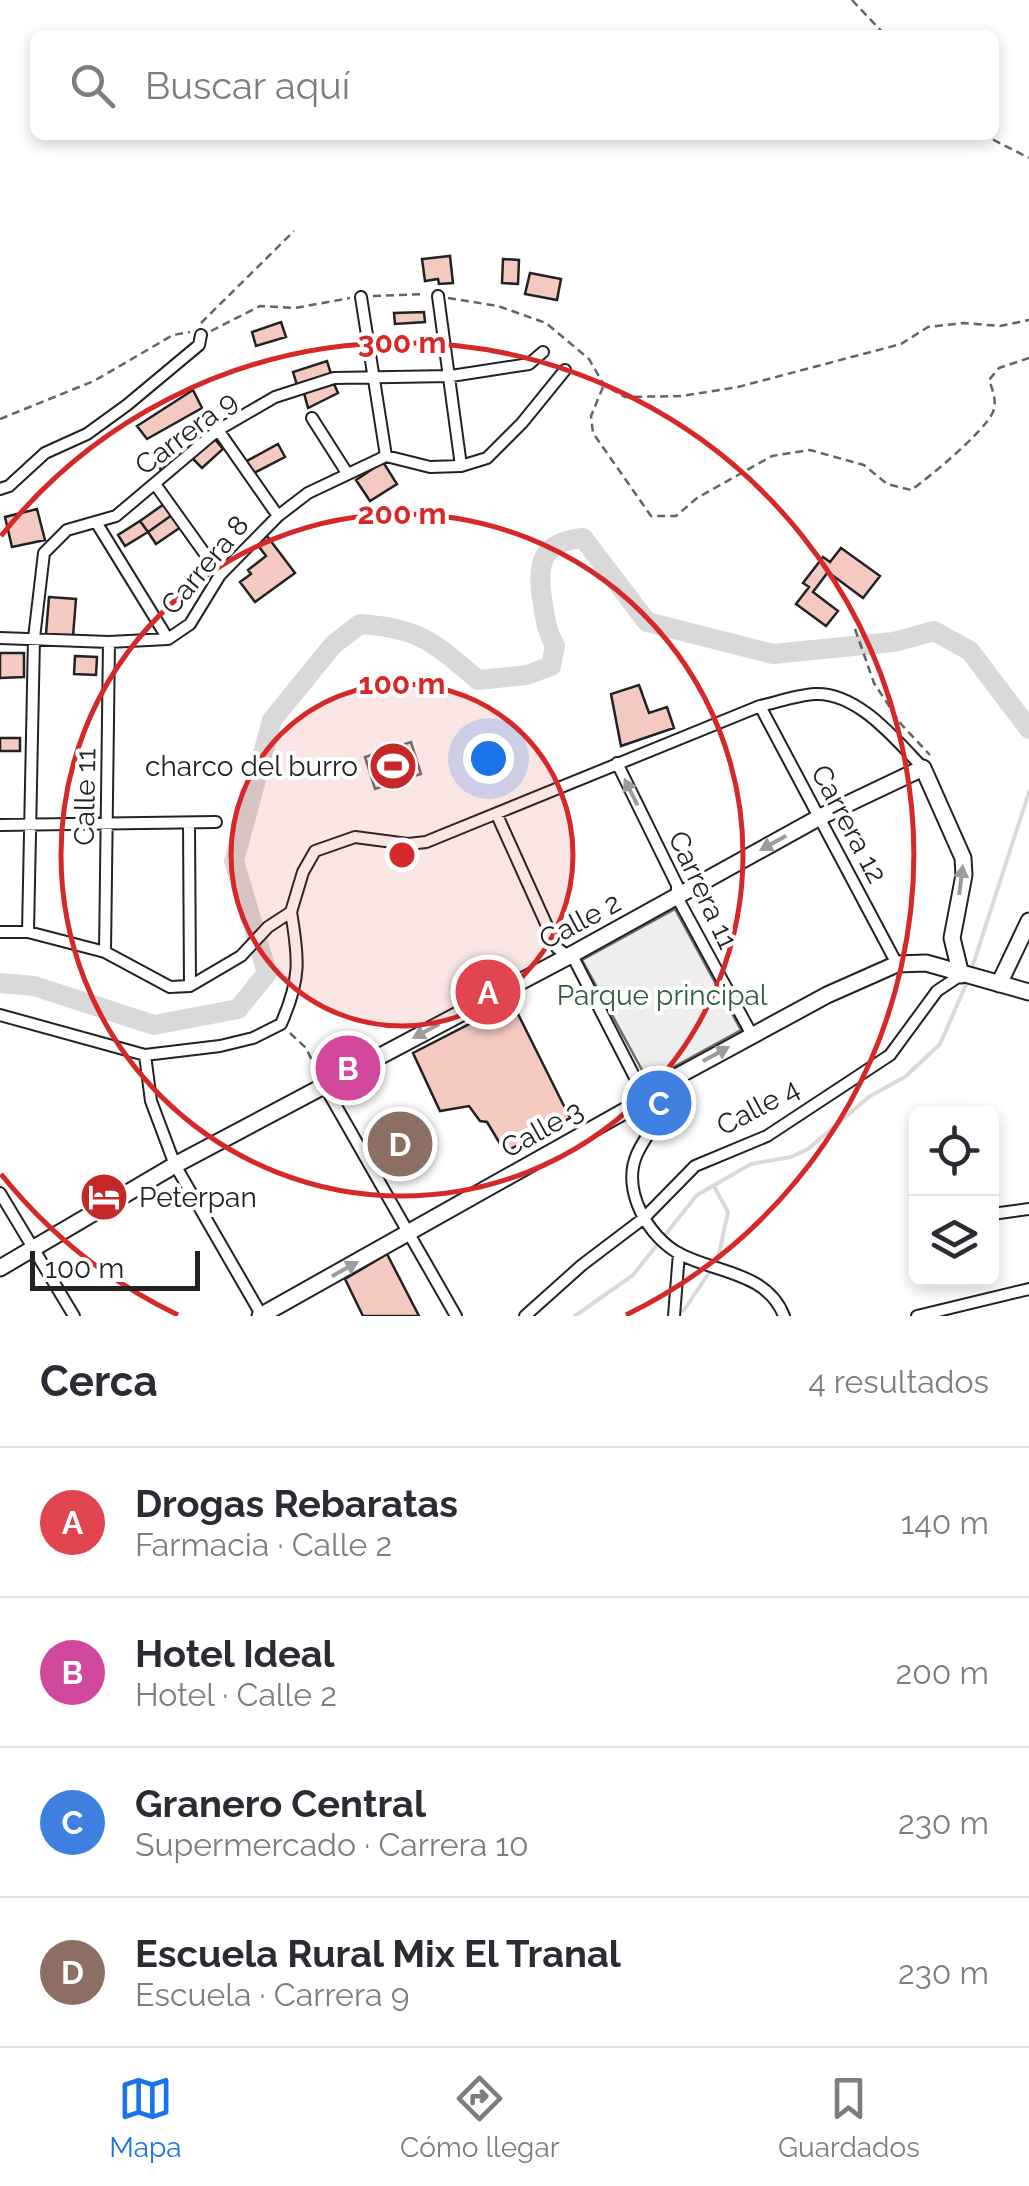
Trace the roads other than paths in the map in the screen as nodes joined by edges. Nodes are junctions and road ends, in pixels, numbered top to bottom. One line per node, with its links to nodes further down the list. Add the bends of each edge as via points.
1 (438, 296): 6 (street)
2 (361, 297): 7 (street)
3 (201, 335): 14 (street, via 200,345 127,405 45,453)
4 (542, 352): 6 (street, Carrera 9, via 530,364)
5 (565, 370): 11 (street, via 487,458)
6 (452, 376): 7 (street, Carrera 9); 11 (street)
7 (373, 378): 9 (street, Carrera 9, via 334,378 275,397); 10 (street)
8 (312, 418): 12 (street)
9 (218, 430): 13 (street, Carrera 9); 15 (street)
10 (386, 456): 11 (street, via 430,467); 12 (street, Carrera 8)
11 (461, 466)
12 (347, 473): 15 (street, Carrera 8)
13 (155, 484): 16 (street, Carrera 9, via 116,516); 17 (street)
14 (0, 489)
15 (278, 516): 17 (street, Carrera 8)
16 (96, 522): 19 (street, Carrera 9, via 68,530 44,553); 20 (street)
17 (220, 574): 20 (street, Carrera 8, via 190,624)
18 (0, 638): 19 (street, Carrera 8)
19 (34, 638): 21 (street, Carrera 8); 31 (street)
20 (168, 639): 21 (street, Carrera 8)
21 (110, 642): 29 (street, Calle 11)
22 (760, 706): 23 (street, via 812,694 841,699); 24 (street); 26 (street, Carrera 12)
23 (926, 762): 26 (main road, Calle 2); 40 (main road, one-way to 23, via 952,938 963,858)
24 (617, 763): 25 (street); 32 (street, Carrera 11, one-way to 24)
25 (497, 815): 33 (street, via 417,844 355,837 315,851); 38 (street, via 557,948)
26 (820, 817): 32 (main road, Calle 2, one-way to 32); 39 (street, Carrera 12)
27 (216, 822): 30 (street)
28 (0, 824): 31 (street)
29 (108, 824): 30 (street); 31 (street); 37 (street, Calle 11)
30 (189, 824): 42 (street)
31 (31, 825): 36 (street)
32 (677, 897): 38 (main road, Calle 2); 45 (street, Carrera 11)
33 (290, 912): 42 (street, via 241,956); 46 (street, via 298,972 281,1024 220,1046)
34 (1029, 921): 41 (main road)
35 (0, 932): 36 (street)
36 (28, 932): 37 (street)
37 (104, 952): 42 (street, via 170,987)
38 (568, 956): 47 (main road, Calle 2, one-way to 47); 48 (street)
39 (897, 964): 40 (main road, via 926,963); 45 (main road, Calle 3)
40 (963, 976): 41 (main road); 53 (street, Calle 4, via 937,991 890,1056 767,1136 695,1166)
41 (996, 984): 43 (main road)
42 (190, 986)
43 (1029, 992)
44 (0, 1014): 46 (street)
45 (752, 1035): 48 (main road, Calle 3, one-way to 45)
46 (145, 1055): 49 (street, via 151,1102)
47 (324, 1085): 49 (main road, Calle 2); 54 (street)
48 (646, 1099): 53 (street, via 653,1127 635,1157 632,1190); 54 (main road, Calle 3)
49 (175, 1166): 55 (main road, Calle 2); 60 (street)
50 (0, 1194): 55 (street)
51 (1029, 1210): 52 (street)
52 (999, 1213)
53 (644, 1218): 56 (street); 62 (street, Calle 4)
54 (410, 1232): 60 (main road, Calle 3, one-way to 54); 61 (street)
55 (34, 1249): 57 (main road, Calle 2); 59 (street)
56 (679, 1253): 63 (street); 64 (street, via 760,1285)
57 (0, 1268)
58 (1029, 1289): 65 (street)
59 (74, 1316)
60 (261, 1316)
61 (456, 1316)
62 (526, 1316)
63 (674, 1316)
64 (784, 1316)
65 (917, 1316)

